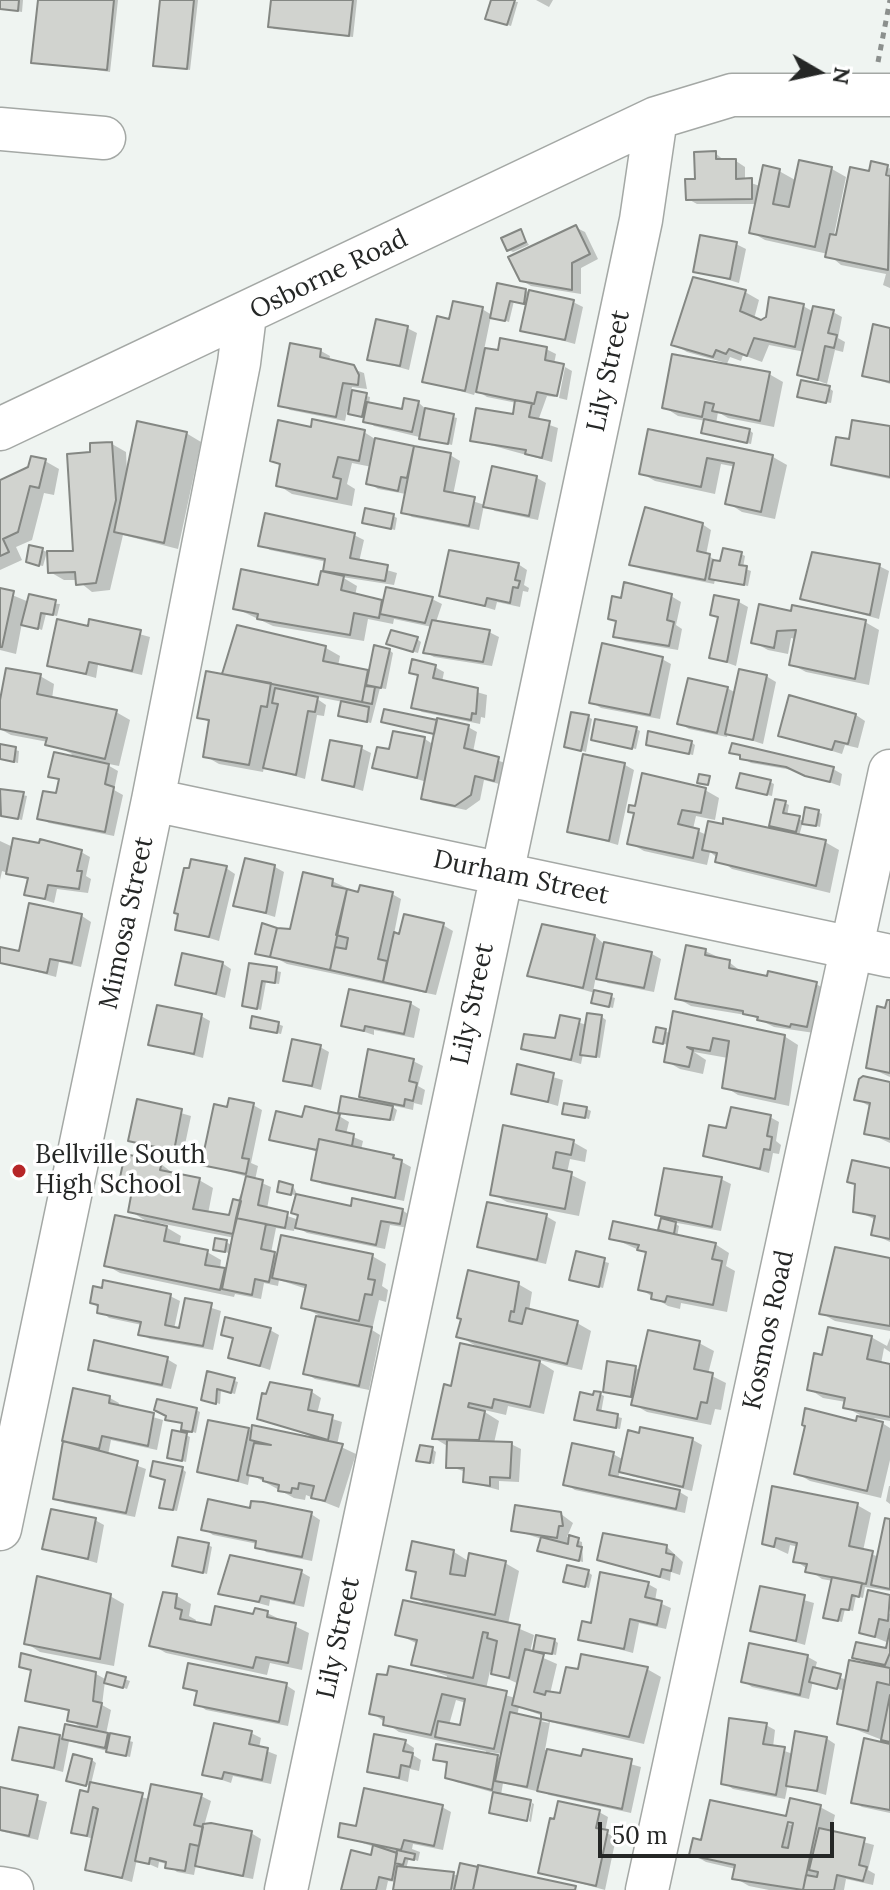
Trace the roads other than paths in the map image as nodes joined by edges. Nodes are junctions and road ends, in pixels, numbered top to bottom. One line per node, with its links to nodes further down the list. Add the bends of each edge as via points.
1 (883, 84): 2 (street, Osborne Road, via 732,95)
2 (656, 118): 5 (street, Osborne Road); 9 (street, Lily Street, via 638,236)
3 (0, 129): 4 (street)
4 (104, 138)
5 (245, 315): 6 (street, Osborne Road); 8 (street, Mimosa Street)
6 (0, 429)
7 (890, 771): 10 (street, Kosmos Road)
8 (153, 800): 9 (street, Durham Street); 11 (street, Mimosa Street)
9 (501, 874): 10 (street, Durham Street); 14 (street, Lily Street)
10 (871, 952): 15 (street, Kosmos Road)
11 (0, 1529)
12 (0, 1888): 13 (street)
13 (12, 1890)
14 (286, 1890)
15 (647, 1890)

